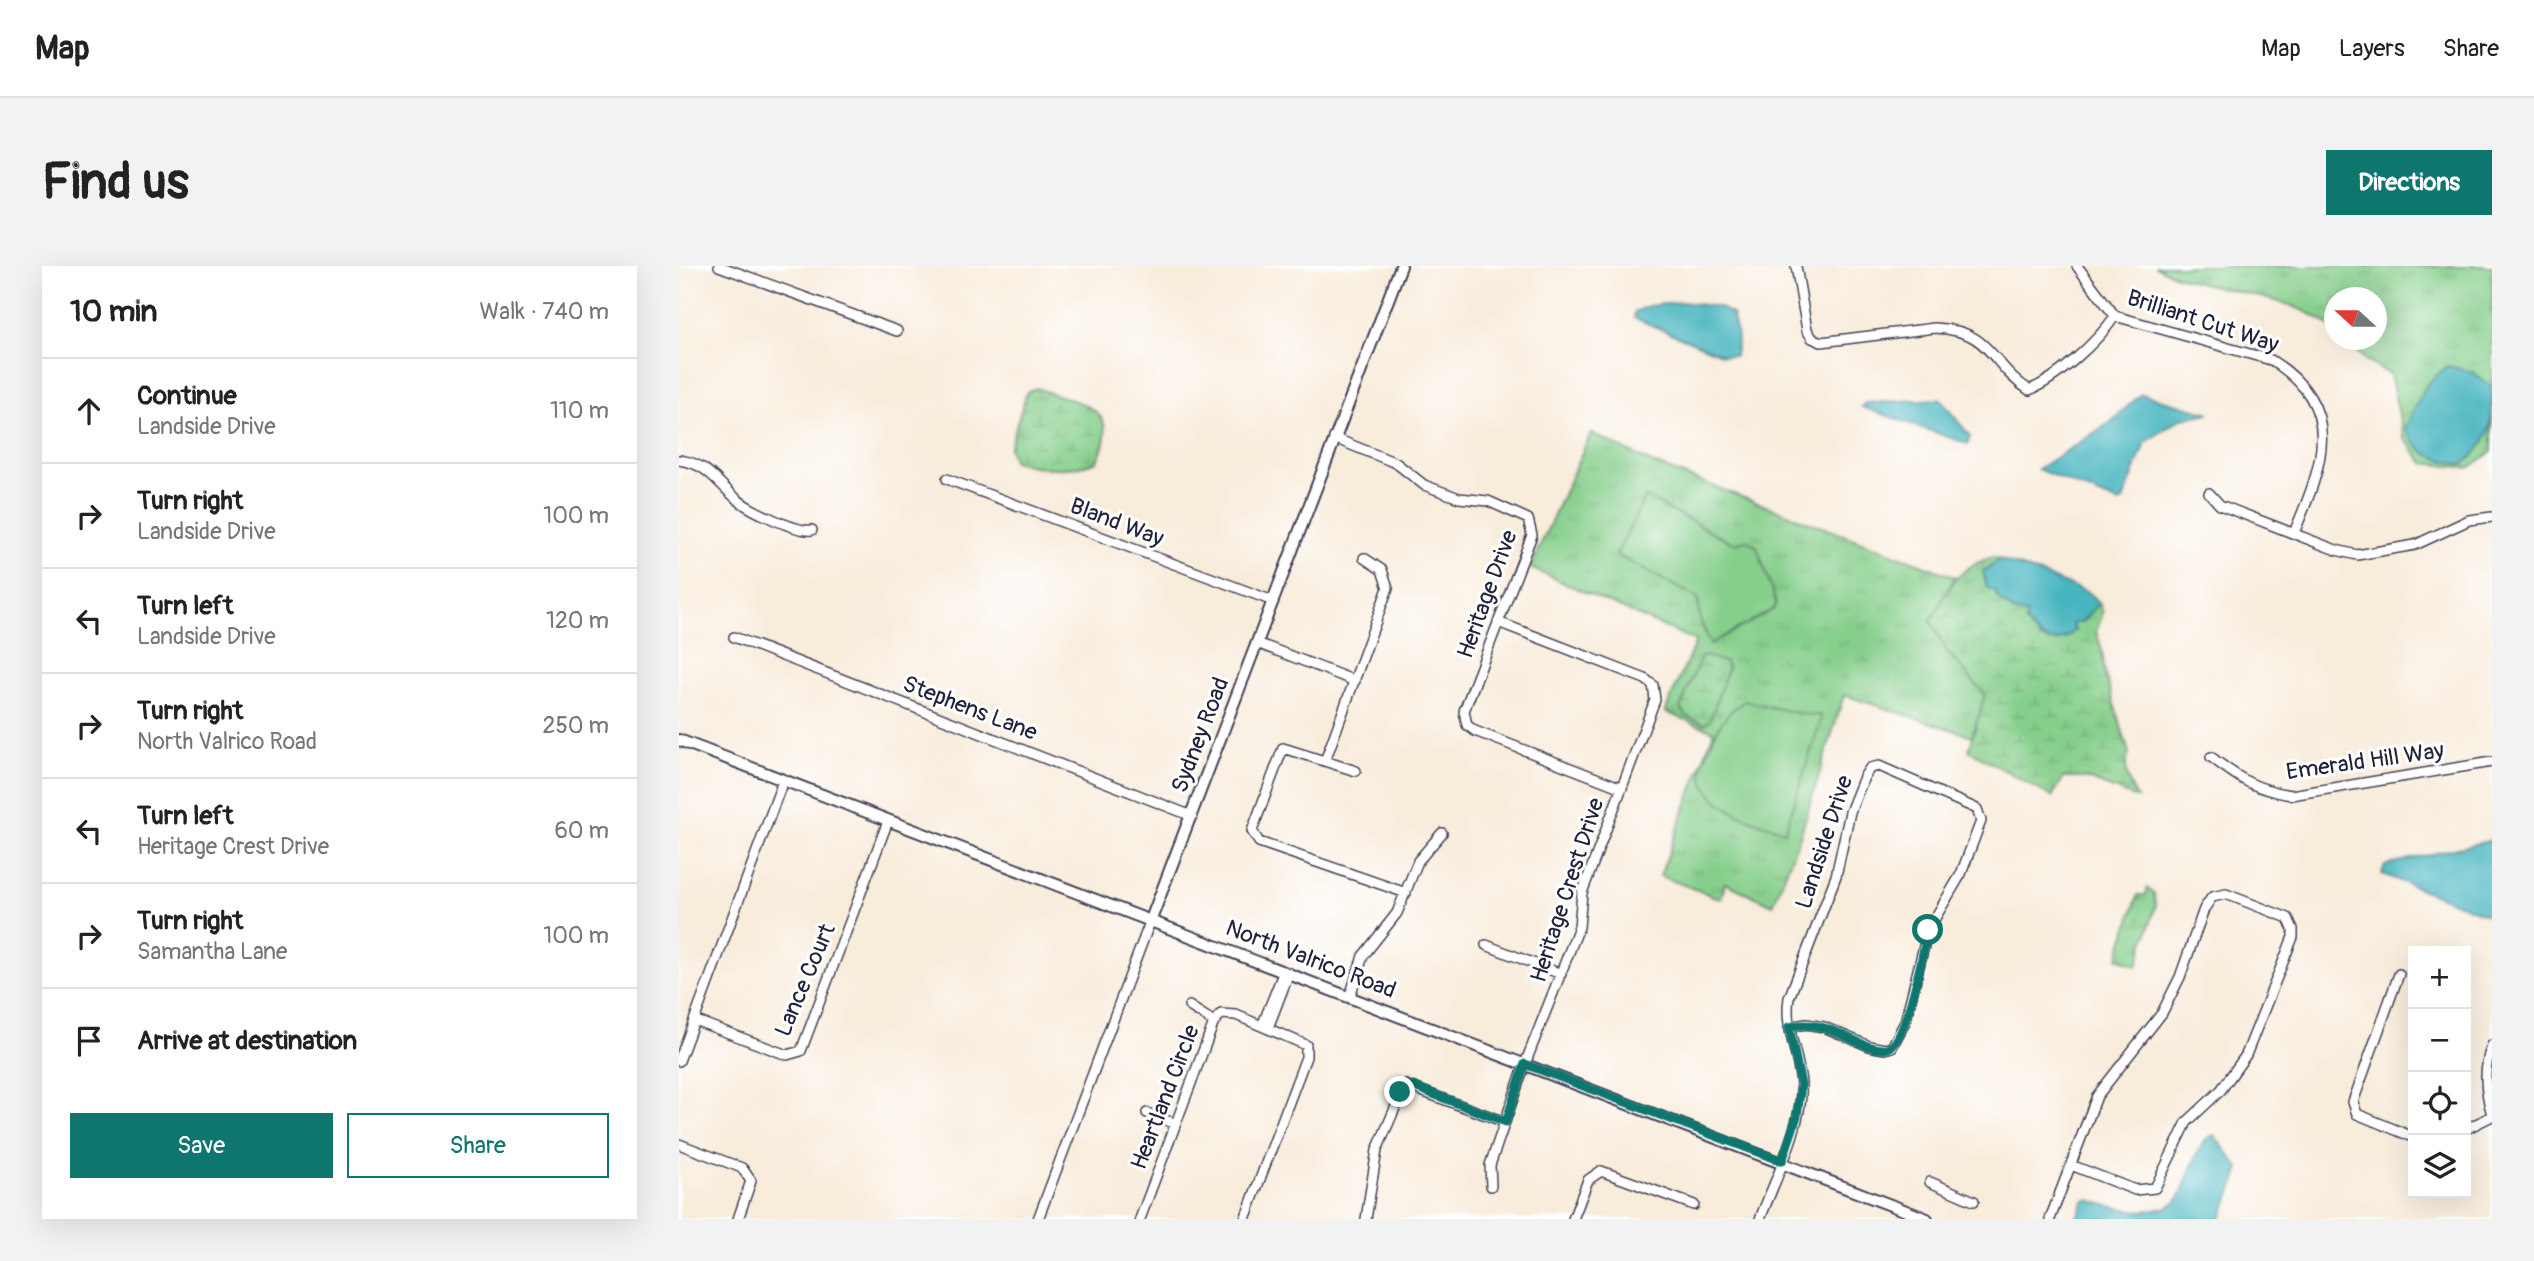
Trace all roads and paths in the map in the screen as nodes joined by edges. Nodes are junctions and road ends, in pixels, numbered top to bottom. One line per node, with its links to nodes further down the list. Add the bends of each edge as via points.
1 (719, 266): 6 (street)
2 (1401, 266): 7 (street, Sydney Road)
3 (1796, 266): 5 (street, via 1812,338 1821,342 1954,329 1990,348 2029,390 2041,386 2090,345)
4 (2077, 266): 5 (street, Brilliant Cut Way)
5 (2115, 316): 13 (street, Brilliant Cut Way, via 2271,360 2305,389 2318,416 2323,454)
6 (897, 331)
7 (1334, 438): 15 (street, Sydney Road); 16 (street, Heritage Drive, via 1396,463 1424,485 1459,498 1488,501 1528,519 1532,535)
8 (679, 460): 12 (street, via 710,471 742,503 793,529)
9 (947, 479): 15 (street, Bland Way)
10 (2209, 493): 13 (street, via 2220,505)
11 (2492, 517): 13 (street, via 2469,520 2415,545 2357,555)
12 (812, 530)
13 (2294, 533)
14 (1363, 558): 19 (street, via 1382,570 1388,588)
15 (1273, 601): 18 (street, Sydney Road)
16 (1498, 622): 26 (street, Heritage Crest Drive, via 1653,685 1655,700); 26 (street, Heritage Drive, via 1464,711 1467,725)
17 (734, 637): 27 (street, Stephens Lane)
18 (1257, 643): 19 (street); 27 (street, Sydney Road)
19 (1355, 681): 22 (street)
20 (679, 740): 25 (street, North Valrico Road)
21 (2210, 757): 23 (street, Emerald Hill Way, via 2260,790 2291,794)
22 (1325, 761): 24 (street); 30 (street, via 1283,748 1251,831 1259,842)
23 (2492, 762)
24 (1356, 771)
25 (783, 781): 28 (street, North Valrico Road); 38 (street)
26 (1622, 788): 34 (street, Heritage Crest Drive, via 1582,892 1579,926)
27 (1192, 816): 31 (street, Sydney Road)
28 (888, 821): 31 (street, North Valrico Road); 38 (street, Lance Court, via 801,1051 787,1055)
29 (1442, 833): 30 (street, via 1418,861)
30 (1406, 893): 36 (street, via 1397,913 1363,956)
31 (1150, 922): 33 (street, North Valrico Road); 59 (street, Sydney Road)
32 (1486, 945): 34 (street)
33 (1287, 972): 36 (street, North Valrico Road); 40 (street)
34 (1561, 974): 44 (street, Heritage Crest Drive)
35 (2399, 974): 50 (street, via 2353,1102 2357,1115)
36 (1350, 996): 44 (street, North Valrico Road)
37 (1189, 1006): 39 (street)
38 (694, 1020): 43 (street)
39 (1214, 1022): 40 (street, Heartland Circle, via 1221,1014 1236,1015); 48 (street, Heartland Circle)
40 (1265, 1027): 61 (street, Heartland Circle, via 1301,1041 1306,1045 1306,1057)
41 (1789, 1027): 41 (street, Landside Drive, via 1789,998 1836,876 1850,812 1870,768 1885,768 1977,809 1981,821 1961,874 1928,930 1905,1022 1892,1046 1870,1046 1824,1027); 52 (street, Landside Drive, via 1801,1085 1797,1116)
42 (2492, 1045): 46 (street, via 2485,1071)
43 (679, 1061)
44 (1525, 1064): 47 (street, Heritage Crest Drive); 52 (street, North Valrico Road)
45 (1147, 1113): 48 (street)
46 (2492, 1115): 49 (street)
47 (1506, 1122): 55 (street, Heritage Crest Drive, via 1490,1165); 62 (street, via 1405,1085 1377,1150)
48 (1176, 1124): 60 (street, Heartland Circle)
49 (2471, 1126)
50 (2408, 1135)
51 (679, 1144): 58 (street, via 742,1168 751,1181)
52 (1782, 1161): 64 (street, Landside Drive); 65 (street, North Valrico Road)
53 (2071, 1165): 53 (street, via 2097,1096 2162,1013 2212,897 2226,894 2288,918 2293,937 2246,1055 2221,1090 2187,1122 2155,1188 2135,1190); 66 (street)
54 (1930, 1182): 56 (street)
55 (1491, 1186)
56 (1974, 1200)
57 (1694, 1205): 63 (street, via 1601,1171 1588,1180)
58 (738, 1219)
59 (1038, 1219)
60 (1140, 1219)
61 (1245, 1219)
62 (1366, 1219)
63 (1573, 1219)
64 (1760, 1219)
65 (1927, 1219)
66 (2050, 1219)

